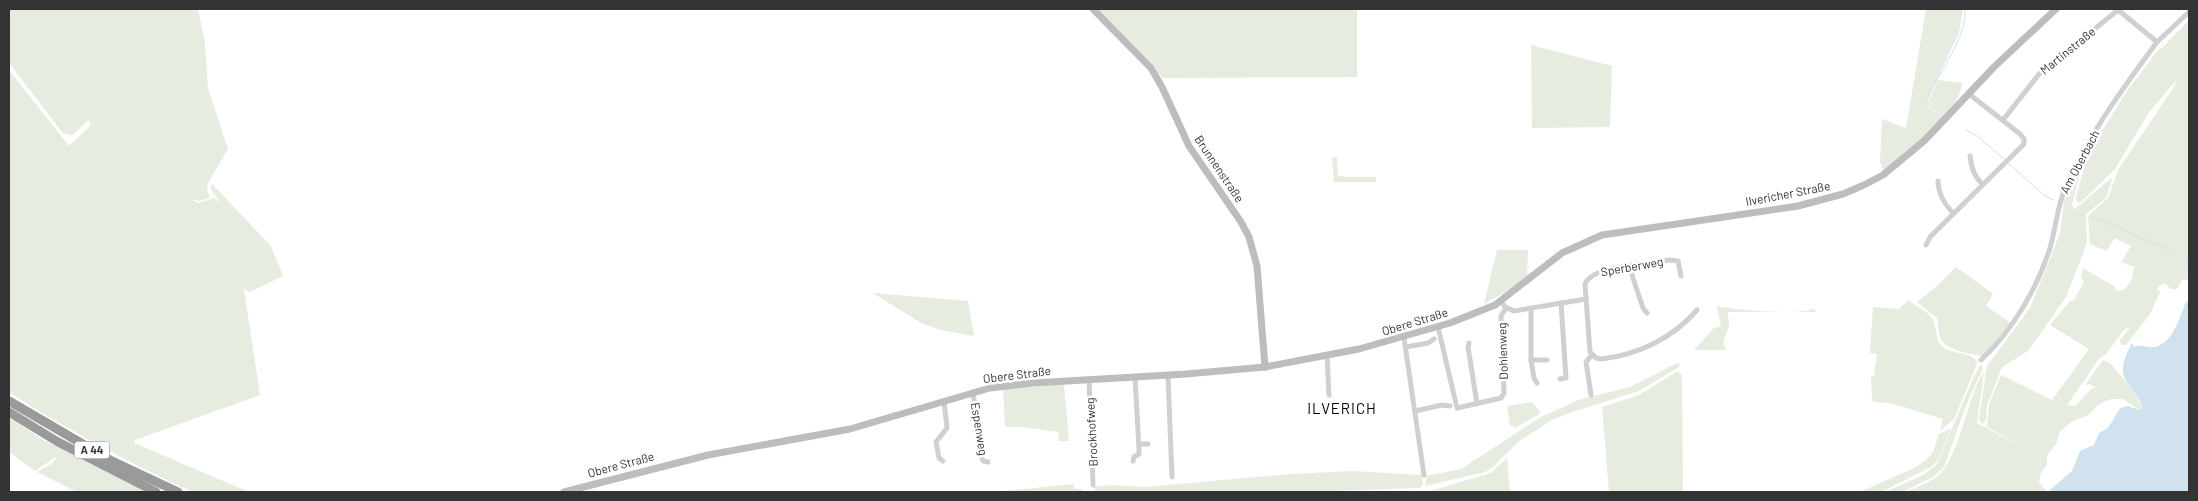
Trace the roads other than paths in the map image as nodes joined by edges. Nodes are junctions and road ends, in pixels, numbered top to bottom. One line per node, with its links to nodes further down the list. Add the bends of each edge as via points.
1 (1093, 9): 33 (street, Brunnenstraße, via 1151,68 1189,146 1249,237 1258,266)
2 (2056, 9): 6 (street, Ilvericher Straße)
3 (2117, 9): 5 (street); 7 (street, Martinstraße, via 2040,73)
4 (2189, 12): 5 (street, Am Oberbach)
5 (2157, 42): 32 (street, Am Oberbach, via 2111,104 2073,170 2061,196 2056,228 2040,274 2016,317)
6 (1969, 94): 7 (street); 16 (street, Ilvericher Straße, via 1911,154 1883,175 1843,194 1798,206 1602,235 1562,253)
7 (2004, 120): 10 (street, via 2020,134 2024,141 2022,147)
8 (1970, 156): 10 (street, via 1971,166)
9 (1938, 181): 11 (street, via 1938,188)
10 (1982, 184): 11 (street)
11 (1953, 213): 12 (street)
12 (1926, 245)
13 (1628, 266): 14 (street, Sperberweg, via 1678,261); 15 (street, Sperberweg, via 1587,278); 22 (street)
14 (1681, 276)
15 (1586, 299): 17 (street); 29 (street)
16 (1501, 301): 18 (street); 21 (street, Ilvericher Straße)
17 (1561, 303): 19 (street); 36 (street, via 1566,378)
18 (1506, 308): 19 (street, via 1514,311); 44 (street, Dohlenweg, via 1501,316 1504,393 1501,398)
19 (1531, 308): 30 (street)
20 (1697, 310): 29 (street, via 1675,330 1645,348 1601,359)
21 (1478, 313): 23 (street, Obere Straße)
22 (1647, 313)
23 (1438, 327): 24 (street, Obere Straße); 44 (street, via 1457,408)
24 (1404, 338): 27 (street); 28 (street, Obere Straße)
25 (1434, 339): 27 (street)
26 (1469, 343): 44 (street)
27 (1406, 347): 46 (street)
28 (1327, 356): 33 (street, Obere Straße); 40 (street)
29 (1592, 356): 41 (street, via 1586,362)
30 (1531, 360): 31 (street); 38 (street)
31 (1547, 360)
32 (1981, 360)
33 (1265, 367): 34 (street, Obere Straße)
34 (1168, 376): 35 (street, Obere Straße); 54 (street)
35 (1134, 377): 37 (street, Obere Straße); 48 (street)
36 (1560, 379)
37 (1089, 380): 39 (street, Obere Straße, via 1019,384); 55 (street, Brockhofweg)
38 (1537, 383)
39 (973, 392): 43 (street, Obere Straße); 52 (street, Espenweg, via 981,455 983,461)
40 (1330, 395)
41 (1591, 395)
42 (9, 401): 57 (highway, A 44, via 110,460)
43 (944, 401): 51 (street, via 947,428 936,442); 58 (street, Obere Straße, via 850,429 708,455)
44 (1477, 404)
45 (1450, 406): 46 (street)
46 (1415, 411): 53 (street)
47 (9, 412): 56 (highway, A 44, via 58,442)
48 (1138, 444): 49 (street); 50 (street, via 1139,454)
49 (1148, 444)
50 (1133, 460)
51 (943, 462)
52 (988, 462)
53 (1424, 475)
54 (1172, 477)
55 (1093, 485)
56 (156, 492)
57 (178, 492)
58 (564, 492)

